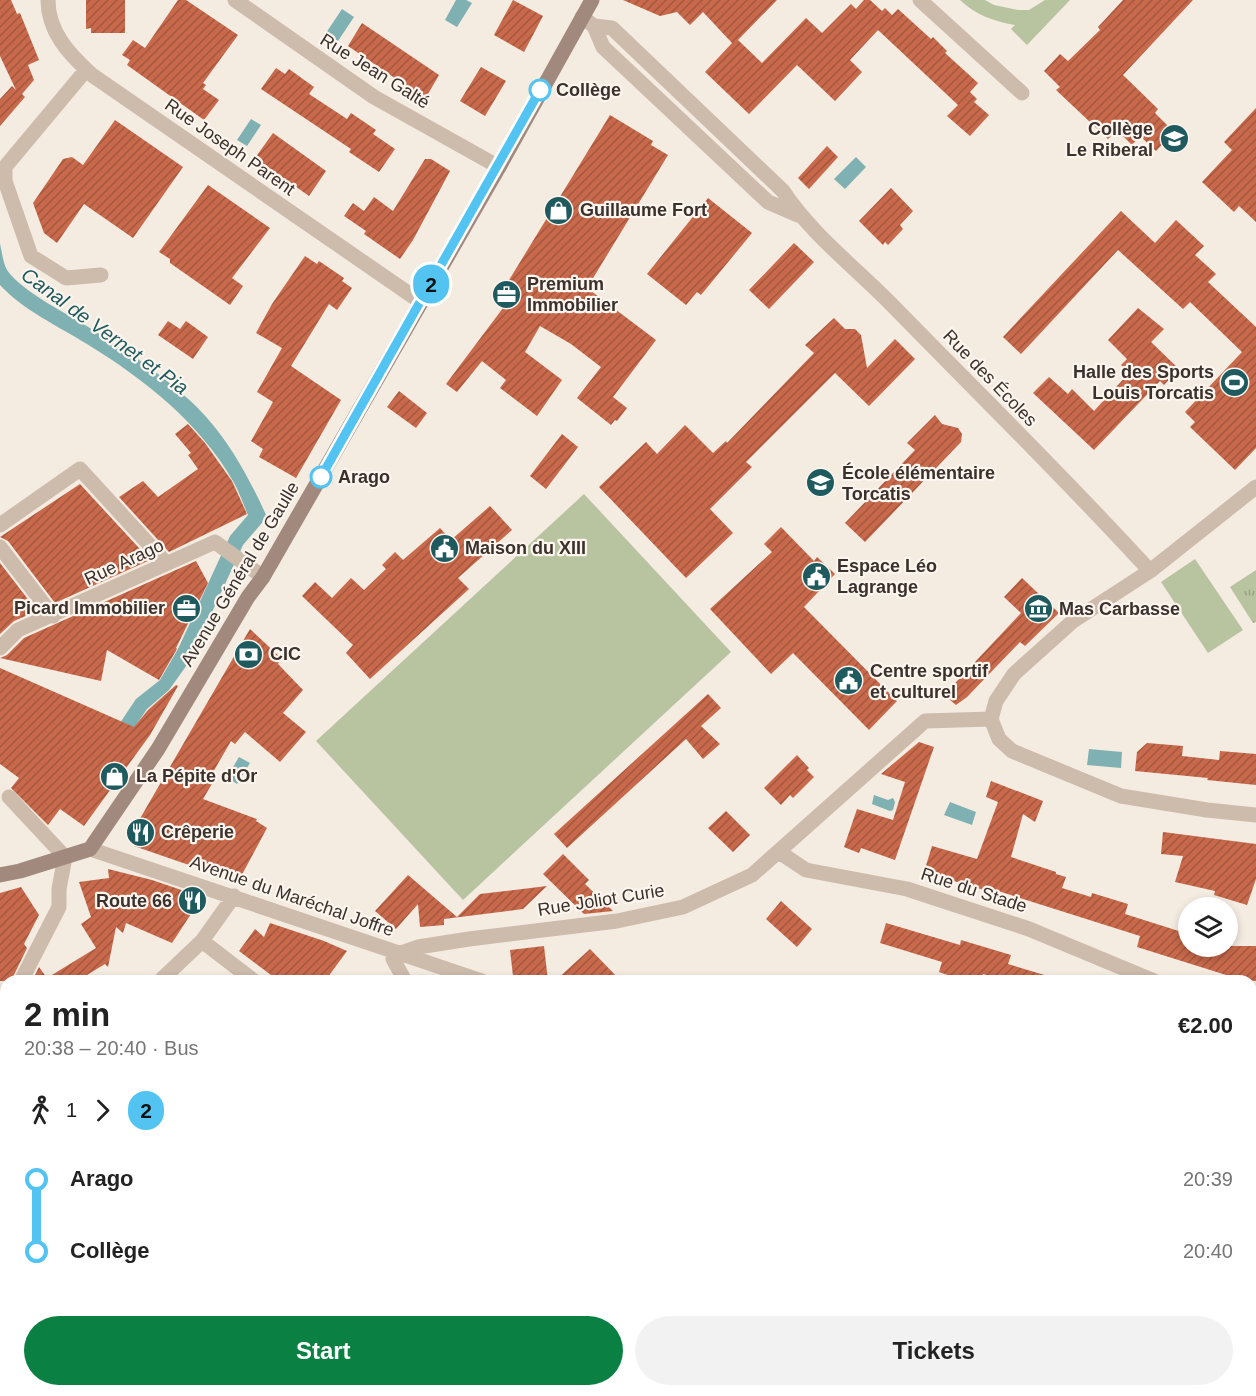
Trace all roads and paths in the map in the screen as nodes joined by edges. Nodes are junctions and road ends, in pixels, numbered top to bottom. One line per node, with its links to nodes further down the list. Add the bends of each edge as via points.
1 (48, 0): 6 (street, Rue Joseph Parent, via 56,33)
2 (235, 0): 8 (street, Rue Jean Galté, via 374,96)
3 (592, 0): 5 (main road, Avenue Général de Gaulle)
4 (920, 0): 7 (street)
5 (588, 22): 8 (main road, Avenue Général de Gaulle); 15 (street, Rue des Écoles, via 612,28 783,191 799,216 1076,490)
6 (86, 70): 9 (street, via 5,168 5,181 31,256 66,278); 10 (street, Rue Joseph Parent)
7 (1022, 93)
8 (499, 167): 10 (main road, Avenue Général de Gaulle)
9 (101, 275)
10 (421, 302): 16 (main road, Avenue Général de Gaulle)
11 (1256, 487): 15 (street)
12 (0, 525): 14 (street, via 80,469)
13 (0, 547): 17 (street)
14 (166, 563): 16 (street, Rue Arago, via 215,542); 17 (street, Rue Arago)
15 (1150, 571): 19 (street, via 1073,621 1014,674 996,701)
16 (262, 578): 22 (main road, Avenue Général de Gaulle, via 158,749)
17 (53, 616): 18 (street, Rue Arago, via 18,630)
18 (0, 648)
19 (991, 719): 21 (street, via 999,738 1011,751 1121,795); 23 (street, Rue Joliot Curie, via 925,721)
20 (9, 797): 24 (street)
21 (1256, 815)
22 (90, 849): 24 (main road); 26 (street, Avenue du Maréchal Joffre)
23 (779, 852): 28 (street, Rue Joliot Curie, via 752,875 682,907 617,921 469,939); 34 (street, Rue du Stade, via 806,870 907,889 1029,929)
24 (65, 857): 25 (main road); 29 (street, via 59,907)
25 (0, 875)
26 (234, 896): 27 (street); 28 (street, Avenue du Maréchal Joffre)
27 (202, 941): 30 (street); 31 (street)
28 (401, 953): 32 (street, via 393,959); 33 (street, Avenue du Maréchal Joffre)
29 (24, 975)
30 (166, 975)
31 (246, 975)
32 (402, 975)
33 (465, 975)
34 (1140, 975)

